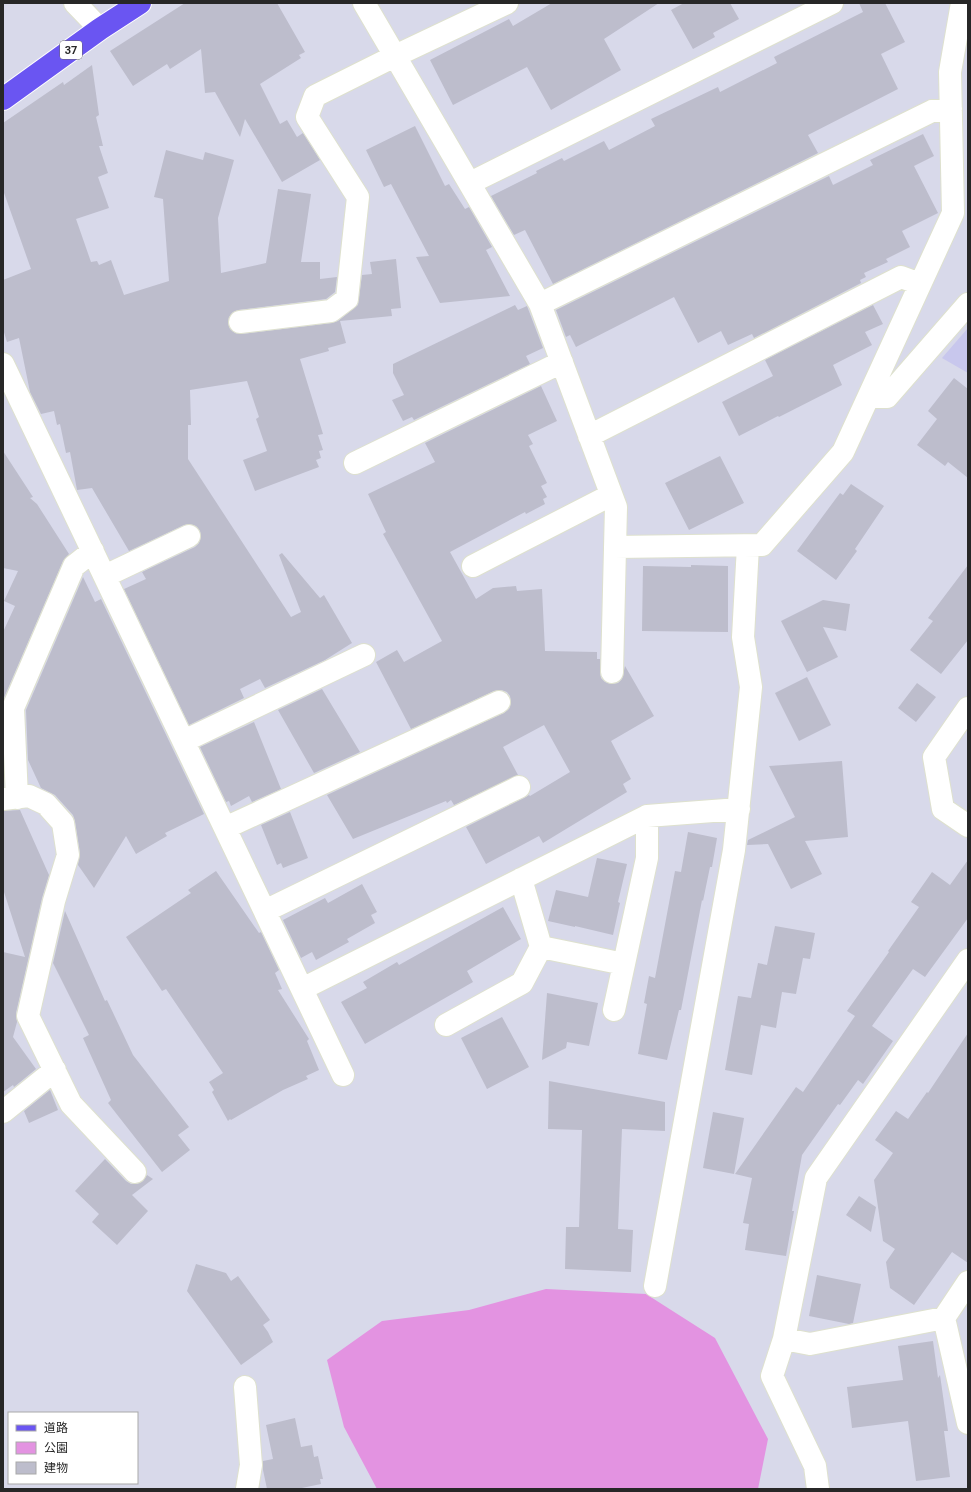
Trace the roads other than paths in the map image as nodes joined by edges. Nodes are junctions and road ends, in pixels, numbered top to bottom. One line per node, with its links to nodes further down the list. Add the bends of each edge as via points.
1 (75, 3): 7 (street)
2 (140, 3): 7 (main road, 37)
3 (364, 3): 8 (street)
4 (507, 3): 8 (street)
5 (832, 3): 11 (street)
6 (962, 3): 10 (street, via 950,72)
7 (100, 29): 9 (main road, 37)
8 (395, 56): 11 (street); 15 (street, via 315,96 307,118 358,197 347,299 331,310)
9 (3, 100)
10 (951, 109): 12 (street, via 953,213); 13 (street, via 932,111)
11 (470, 184): 13 (street)
12 (920, 284): 18 (street); 19 (street, via 901,277)
13 (540, 304): 16 (street)
14 (968, 304): 18 (street, via 887,397)
15 (240, 322)
16 (562, 362): 19 (street); 20 (street)
17 (3, 364): 25 (street)
18 (869, 396): 23 (street, via 843,452 762,545)
19 (589, 436): 21 (street)
20 (355, 463)
21 (611, 495): 24 (street, via 616,507); 26 (street)
22 (189, 536): 27 (street)
23 (748, 546): 24 (street); 35 (street, via 743,637 751,687)
24 (615, 547): 29 (street)
25 (93, 551): 27 (street); 34 (street, via 74,566 13,708)
26 (473, 566)
27 (105, 576): 32 (street)
28 (364, 655): 32 (street)
29 (612, 672)
30 (499, 702): 38 (street)
31 (968, 708): 37 (street, via 934,757 943,809)
32 (184, 741): 38 (street)
33 (519, 787): 40 (street)
34 (10, 798): 47 (street, via 30,796 46,804 63,824 64,830 68,855 54,901 28,1016)
35 (738, 809): 36 (street); 52 (street, via 734,850)
36 (647, 816): 39 (street); 43 (street, via 647,858)
37 (968, 826)
38 (225, 828): 40 (street)
39 (521, 879): 41 (street); 44 (street)
40 (265, 910): 44 (street)
41 (542, 947): 43 (street); 46 (street, via 522,983)
42 (968, 960): 54 (street, via 816,1178)
43 (624, 964): 45 (street)
44 (302, 989): 48 (street)
45 (614, 1010)
46 (446, 1025)
47 (55, 1070): 49 (street); 50 (street, via 71,1104)
48 (343, 1075)
49 (3, 1112)
50 (135, 1172)
51 (968, 1282): 53 (street)
52 (655, 1286)
53 (944, 1318): 54 (street, via 810,1344); 56 (street)
54 (784, 1339): 58 (street, via 772,1376 815,1466)
55 (245, 1386): 57 (street, via 250,1465)
56 (968, 1423)
57 (247, 1489)
58 (818, 1489)

